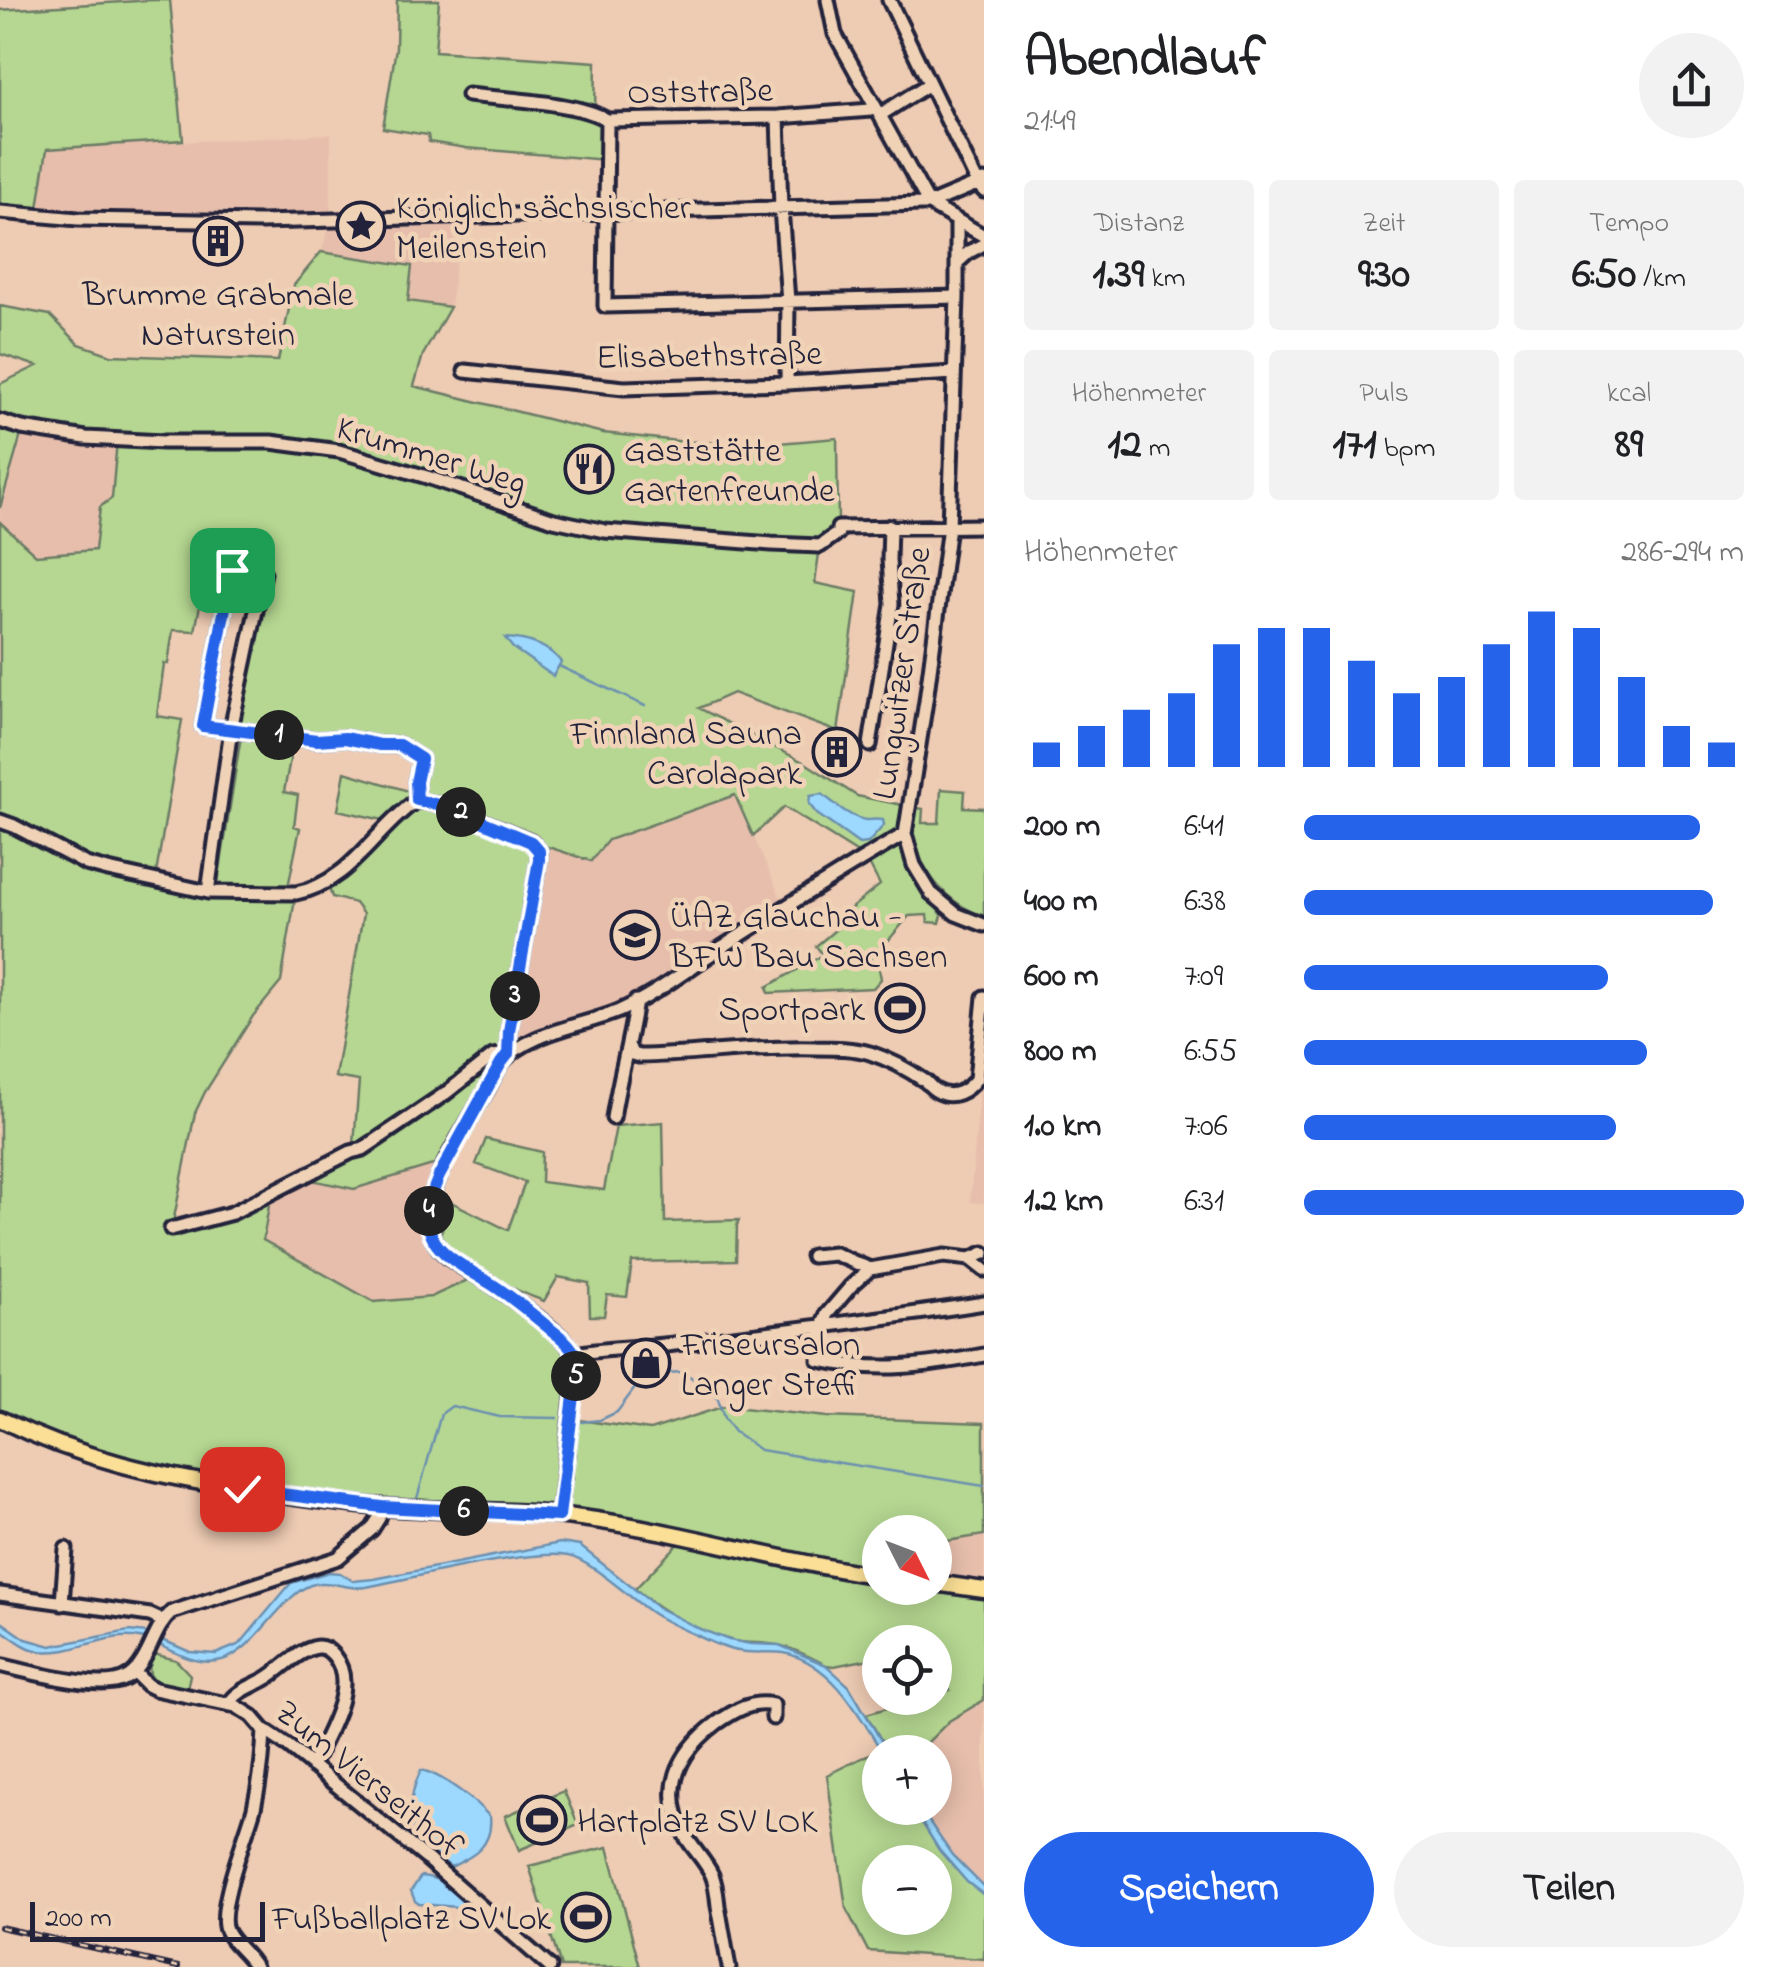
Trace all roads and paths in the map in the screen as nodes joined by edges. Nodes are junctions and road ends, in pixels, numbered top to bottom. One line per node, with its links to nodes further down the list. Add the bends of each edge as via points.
1 (828, 0): 5 (street, via 835,34)
2 (889, 0): 3 (street)
3 (929, 84): 5 (street); 8 (street)
4 (468, 95): 7 (street, Oststraße, via 573,108)
5 (878, 111): 6 (street, Oststraße); 9 (street)
6 (778, 116): 7 (street, Oststraße); 10 (street)
7 (607, 120): 12 (street)
8 (982, 185): 9 (street)
9 (929, 204): 10 (street); 13 (street)
10 (781, 208): 12 (street); 18 (street)
11 (0, 212): 12 (street, via 260,222)
12 (608, 213): 18 (street, via 605,306)
13 (957, 221): 14 (street); 16 (street, Lungwitzer Straße)
14 (984, 236)
15 (984, 244): 16 (street)
16 (957, 263): 17 (street, Lungwitzer Straße)
17 (957, 297): 18 (street); 20 (street, Lungwitzer Straße)
18 (788, 301): 21 (street)
19 (465, 371): 21 (street, Elisabethstraße, via 624,388)
20 (954, 374): 21 (street, Elisabethstraße); 24 (street, Lungwitzer Straße)
21 (787, 383)
22 (0, 422): 23 (street, Krummer Weg, via 86,438 271,442 340,451 606,531 820,546 838,528)
23 (890, 526): 24 (street); 27 (street, via 892,604)
24 (948, 526): 25 (street); 30 (street, Lungwitzer Straße)
25 (984, 526)
26 (231, 730): 26 (street, via 203,726 232,570 264,573); 28 (street, via 399,745 421,759); 31 (street)
27 (870, 745)
28 (417, 800): 31 (street, via 318,886 296,893); 37 (street, via 481,820 539,851)
29 (0, 821): 31 (street, via 86,864)
30 (905, 834): 32 (street, via 931,892 956,914); 34 (street, Lungwitzer Straße)
31 (208, 892)
32 (984, 925)
33 (984, 997): 35 (street)
34 (636, 1002): 36 (street); 37 (street, Lungwitzer Straße)
35 (983, 1011): 36 (street, via 976,1079 949,1095 868,1052 786,1047 638,1056)
36 (629, 1047): 38 (street)
37 (508, 1054): 39 (street, Lungwitzer Straße, via 493,1056 368,1144 232,1214); 47 (street, via 439,1176 430,1228 447,1256 518,1302)
38 (613, 1118)
39 (171, 1229)
40 (984, 1252): 42 (street)
41 (812, 1256): 43 (street, via 835,1254)
42 (970, 1259): 43 (street, via 944,1256); 44 (street)
43 (870, 1269): 46 (street)
44 (984, 1270)
45 (984, 1303): 46 (street)
46 (822, 1326): 47 (street); 48 (street, via 820,1360 852,1367 900,1368)
47 (575, 1354): 51 (street)
48 (984, 1355)
49 (0, 1419): 50 (main road, via 134,1470)
50 (382, 1507): 51 (main road); 58 (street, via 372,1529 338,1558 180,1608)
51 (559, 1516): 53 (main road)
52 (66, 1549): 57 (street)
53 (862, 1573)
54 (952, 1585): 55 (main road)
55 (984, 1590)
56 (0, 1594): 57 (street)
57 (62, 1604): 58 (street, via 150,1615)
58 (160, 1626): 60 (street)
59 (0, 1665): 60 (street, via 105,1683)
60 (134, 1672): 61 (street, Zum Vierseithof, via 155,1689)
61 (229, 1704): 63 (street, Zum Vierseithof); 64 (street, via 309,1648 331,1652 344,1689)
62 (773, 1718): 67 (street, via 768,1703 735,1710 709,1729 675,1773 675,1814 713,1877)
63 (264, 1730): 64 (street, Zum Vierseithof); 65 (street, via 254,1809 224,1910 227,1934)
64 (312, 1766): 66 (street, Zum Vierseithof)
65 (255, 1967)
66 (550, 1967)
67 (729, 1967)

